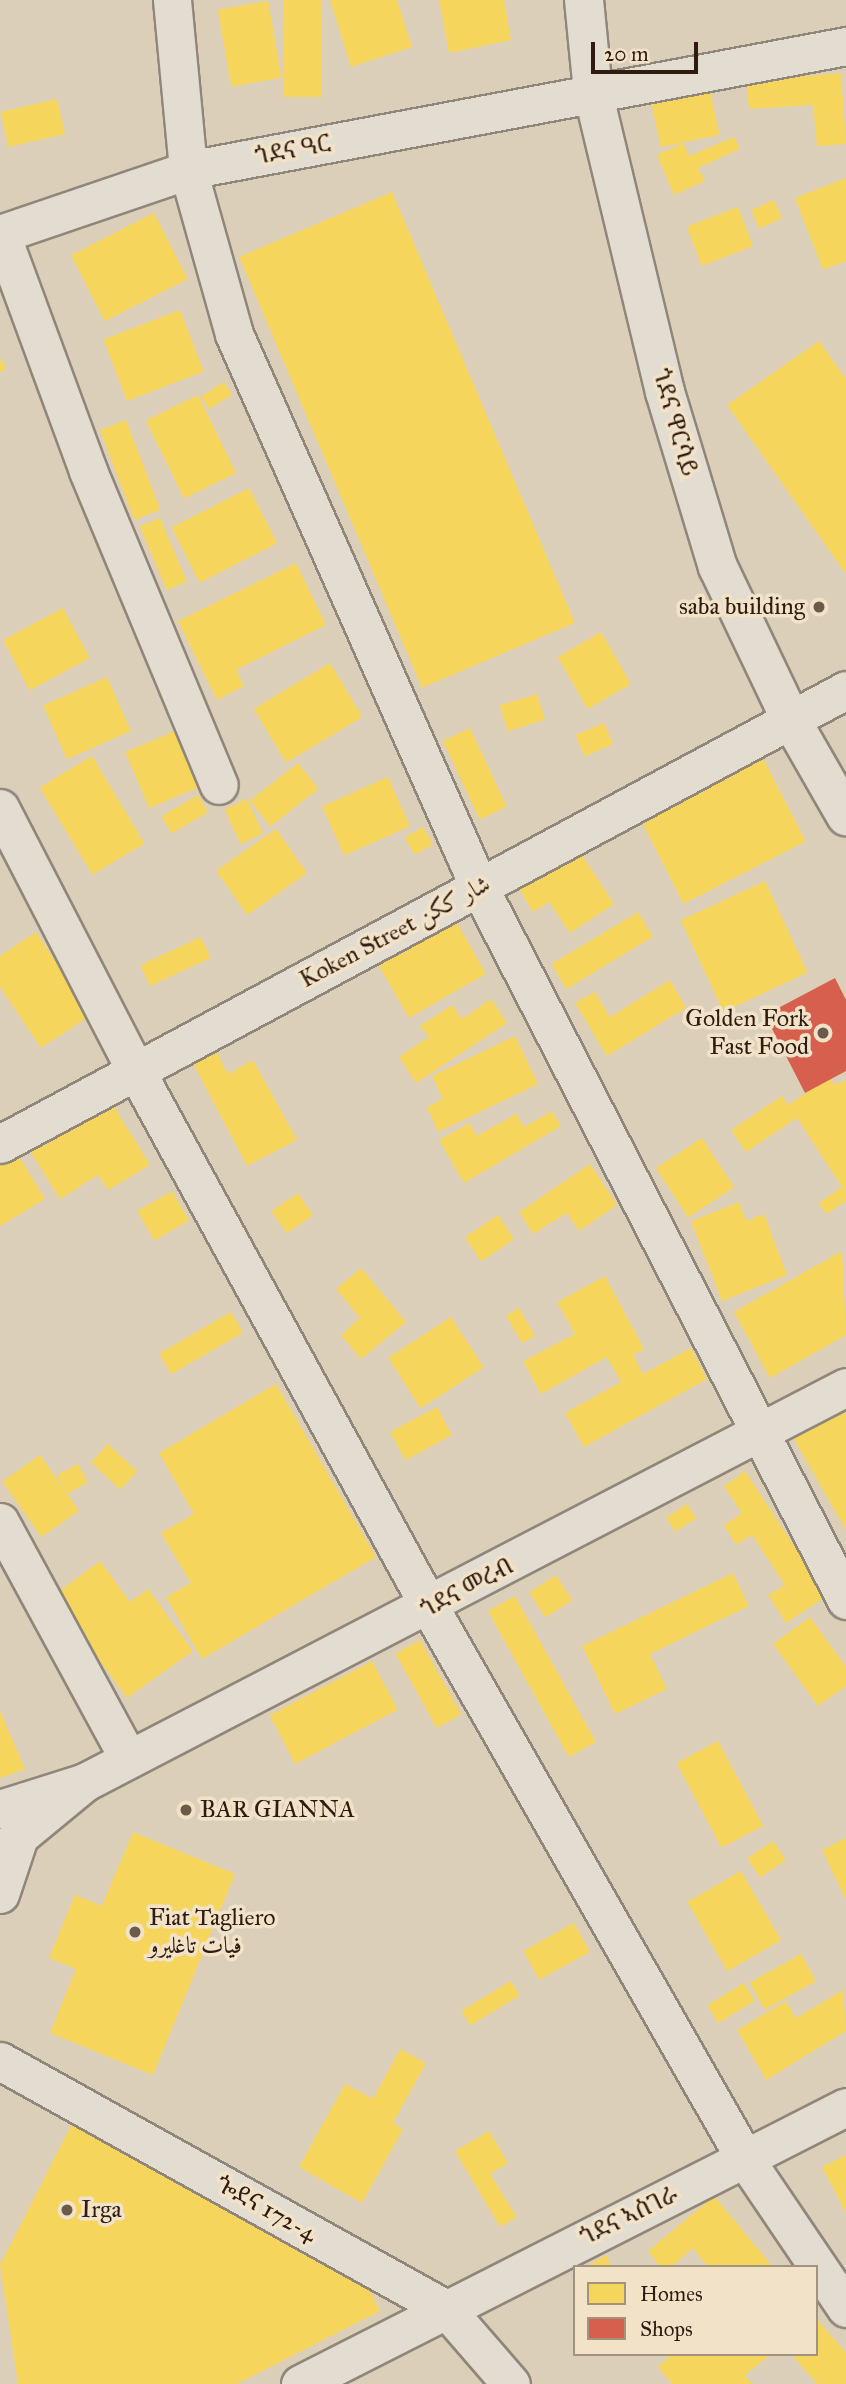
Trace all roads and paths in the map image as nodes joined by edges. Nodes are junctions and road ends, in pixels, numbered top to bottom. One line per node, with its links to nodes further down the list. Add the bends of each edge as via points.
1 (172, 0): 5 (street)
2 (584, 0): 4 (main road, ጎደና ዋርሳይ)
3 (846, 46): 4 (street, ጎደና ዓር)
4 (593, 92): 5 (street, ጎደና ዓር); 8 (main road, ጎደና ዋርሳይ, via 665,391 718,567)
5 (188, 170): 6 (street, ጎደና ዓር); 12 (street, via 234,334)
6 (0, 234): 9 (street, via 88,471)
7 (846, 690): 8 (street, Koken Street شار ككن)
8 (791, 720): 11 (main road, ጎደና ዋርሳይ); 12 (street, Koken Street شار ككن)
9 (219, 785)
10 (0, 808): 13 (street)
11 (846, 816)
12 (478, 887): 13 (street, Koken Street شار ككن); 16 (street)
13 (135, 1071): 14 (street, Koken Street شار ككن); 19 (street)
14 (0, 1144)
15 (846, 1387): 16 (street, ጎደና መረብ)
16 (756, 1435): 18 (street); 19 (street, ጎደና መረብ)
17 (0, 1522): 20 (street)
18 (846, 1600)
19 (430, 1608): 20 (street, ጎደና መረብ); 25 (street)
20 (128, 1758): 21 (street, ጎደና መረብ)
21 (6, 1833): 22 (street)
22 (0, 1894)
23 (0, 2061): 29 (street, ጐደና 172-4)
24 (846, 2107): 25 (street, ጎደና ኣስገራ)
25 (745, 2159): 26 (street); 29 (street, ጎደና ኣስገራ)
26 (817, 2265)
27 (818, 2267): 28 (street)
28 (846, 2308)
29 (446, 2309): 30 (street, ጎደና ኣስገራ); 31 (street, ጐደና 172-4)
30 (300, 2384)
31 (511, 2384)

